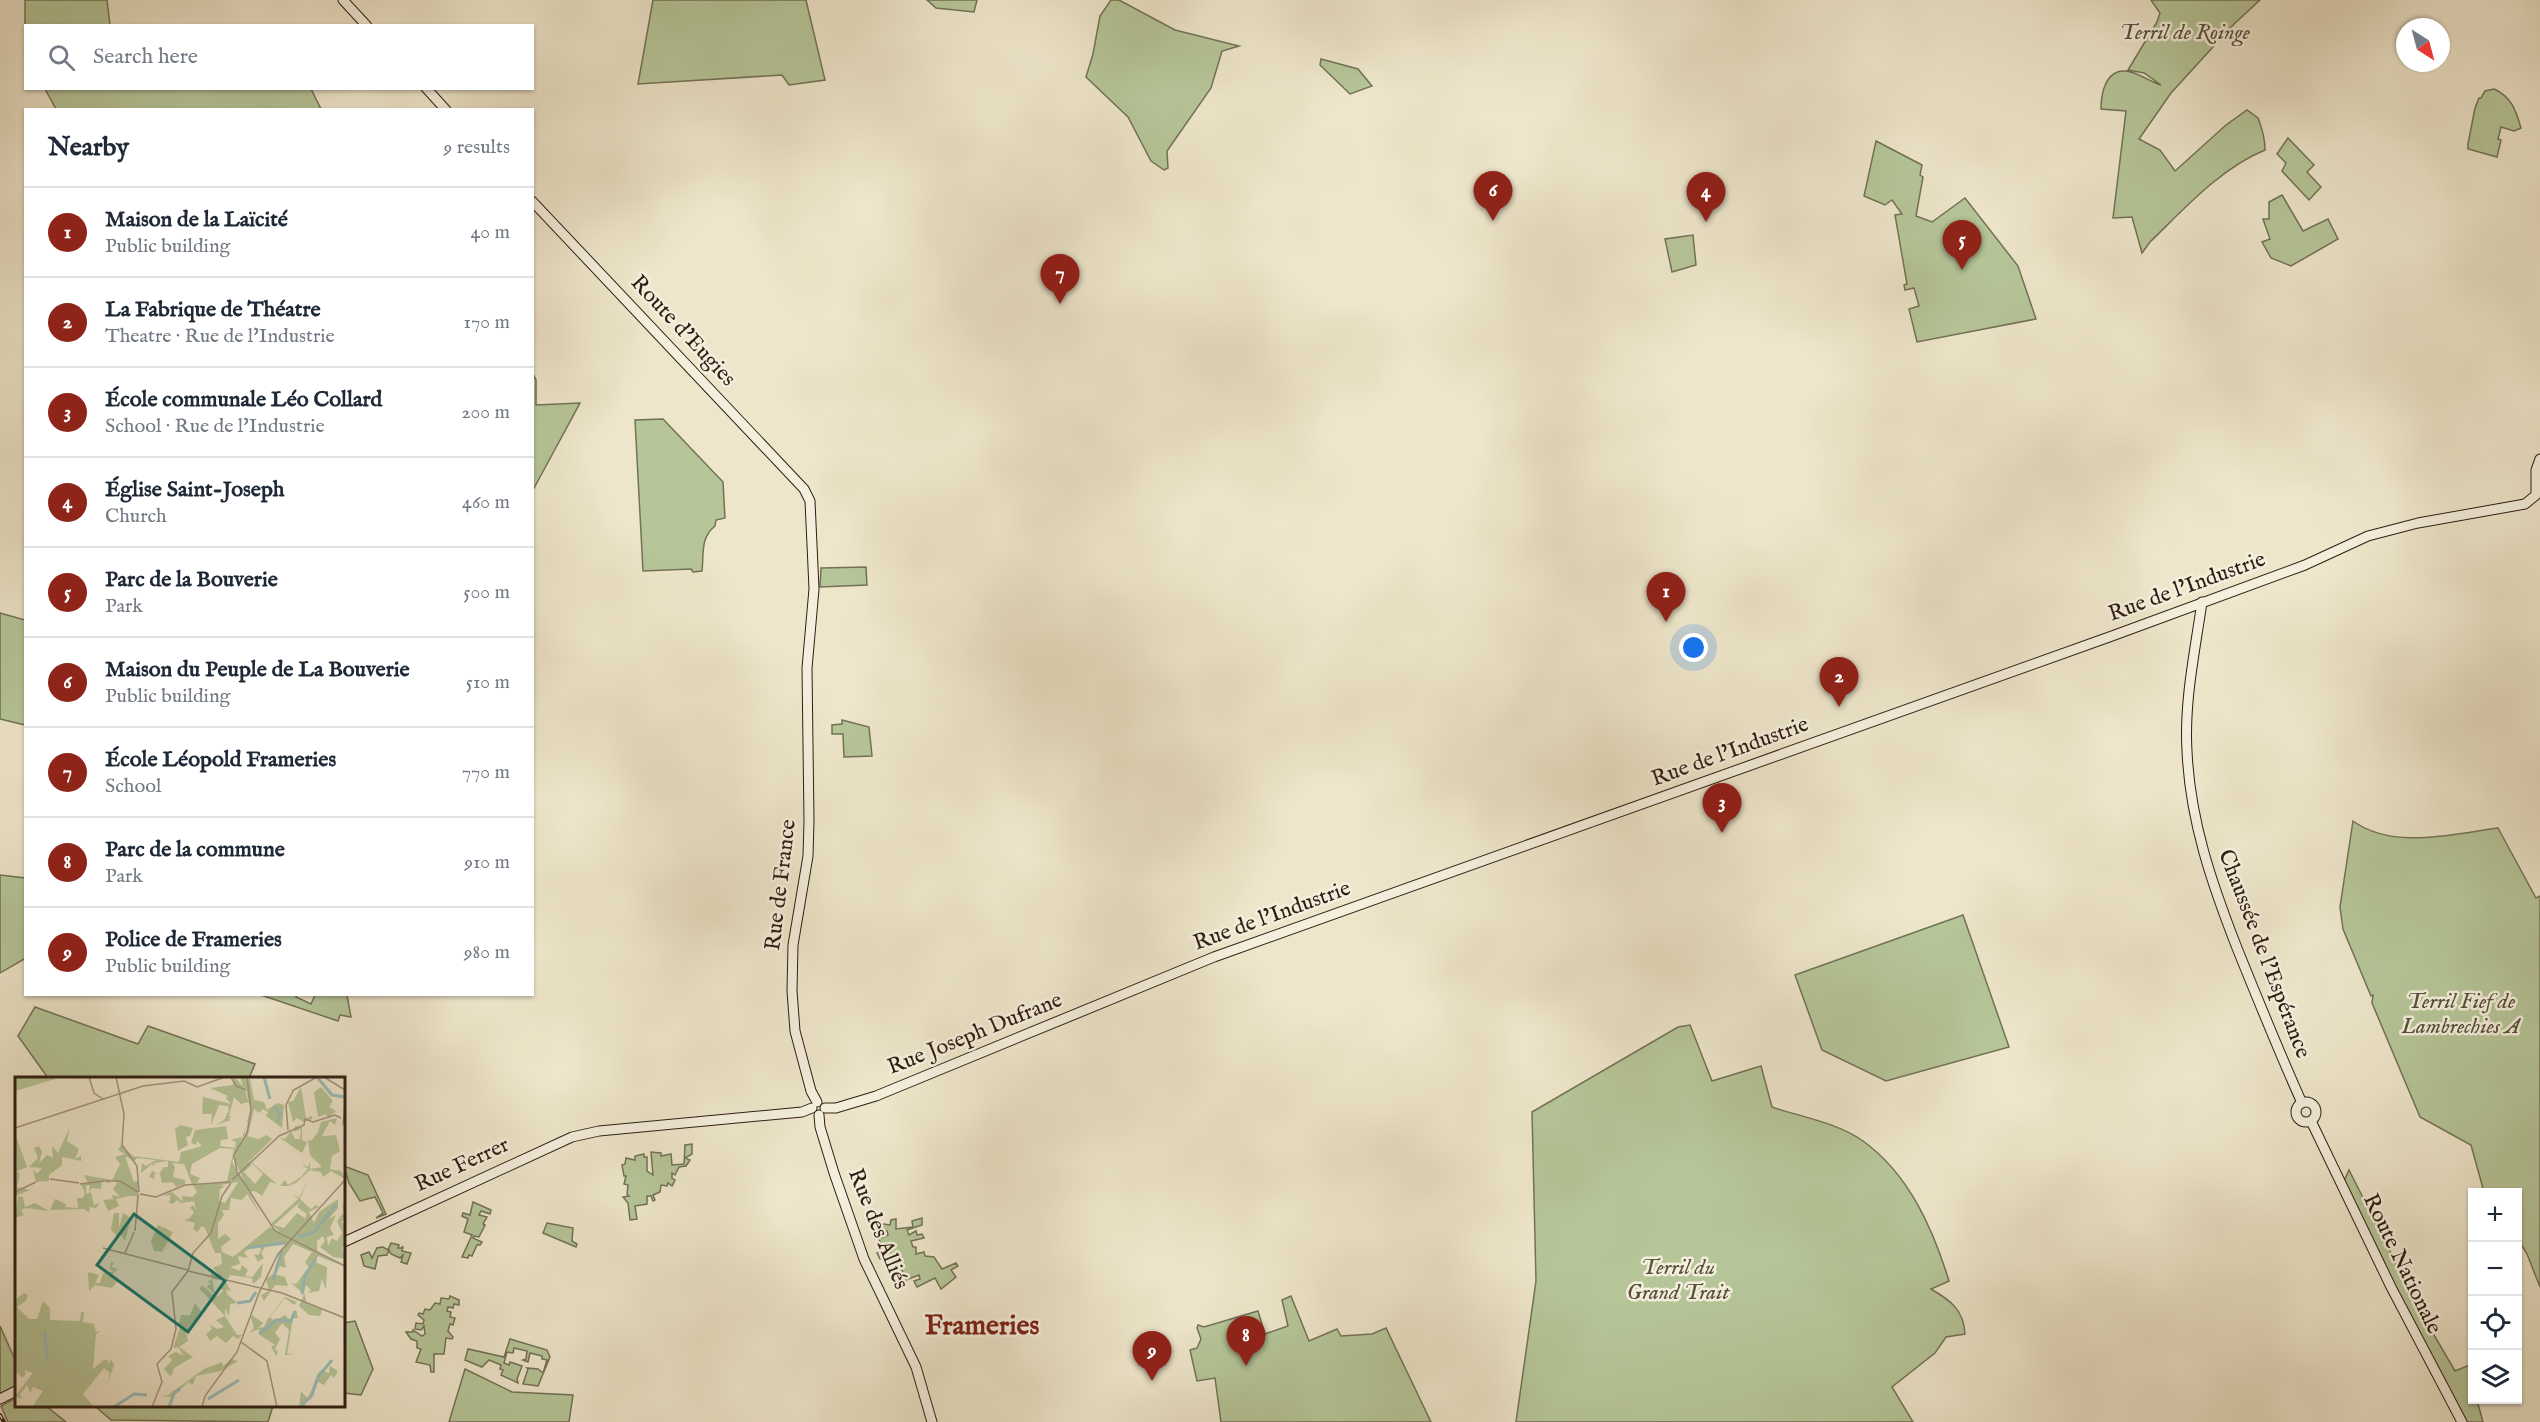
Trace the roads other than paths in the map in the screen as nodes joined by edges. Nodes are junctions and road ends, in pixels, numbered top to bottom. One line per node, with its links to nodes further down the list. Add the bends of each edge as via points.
1 (343, 0): 2 (main road)
2 (365, 24)
3 (428, 90): 4 (main road)
4 (444, 108)
5 (534, 203): 7 (main road, Route d'Eugies)
6 (2540, 459): 8 (main road, Rue de l'Industrie, via 2536,495 2525,504 2418,522 2368,536 2305,565)
7 (804, 489): 11 (main road, Rue de France, via 810,501 814,590 807,668 808,856 793,945 792,991 795,1031)
8 (2202, 602): 9 (main road, Rue de l'Industrie); 10 (main road, Chaussée de l'Espérance, via 2187,713 2192,800 2199,841 2215,892)
9 (1137, 988): 11 (main road, Rue Joseph Dufrane, via 876,1096 836,1108)
10 (2302, 1103): 12 (main road, via 2312,1104 2316,1110); 12 (main road, via 2296,1116 2302,1122)
11 (818, 1108): 13 (main road, Rue Joseph Dufrane); 15 (main road, Rue des Alliés, via 834,1173 864,1259 916,1367)
12 (2311, 1121): 16 (main road, Route Nationale)
13 (599, 1131): 14 (main road, Rue Ferrer, via 563,1140)
14 (345, 1242)
15 (932, 1422)
16 (2462, 1422)

